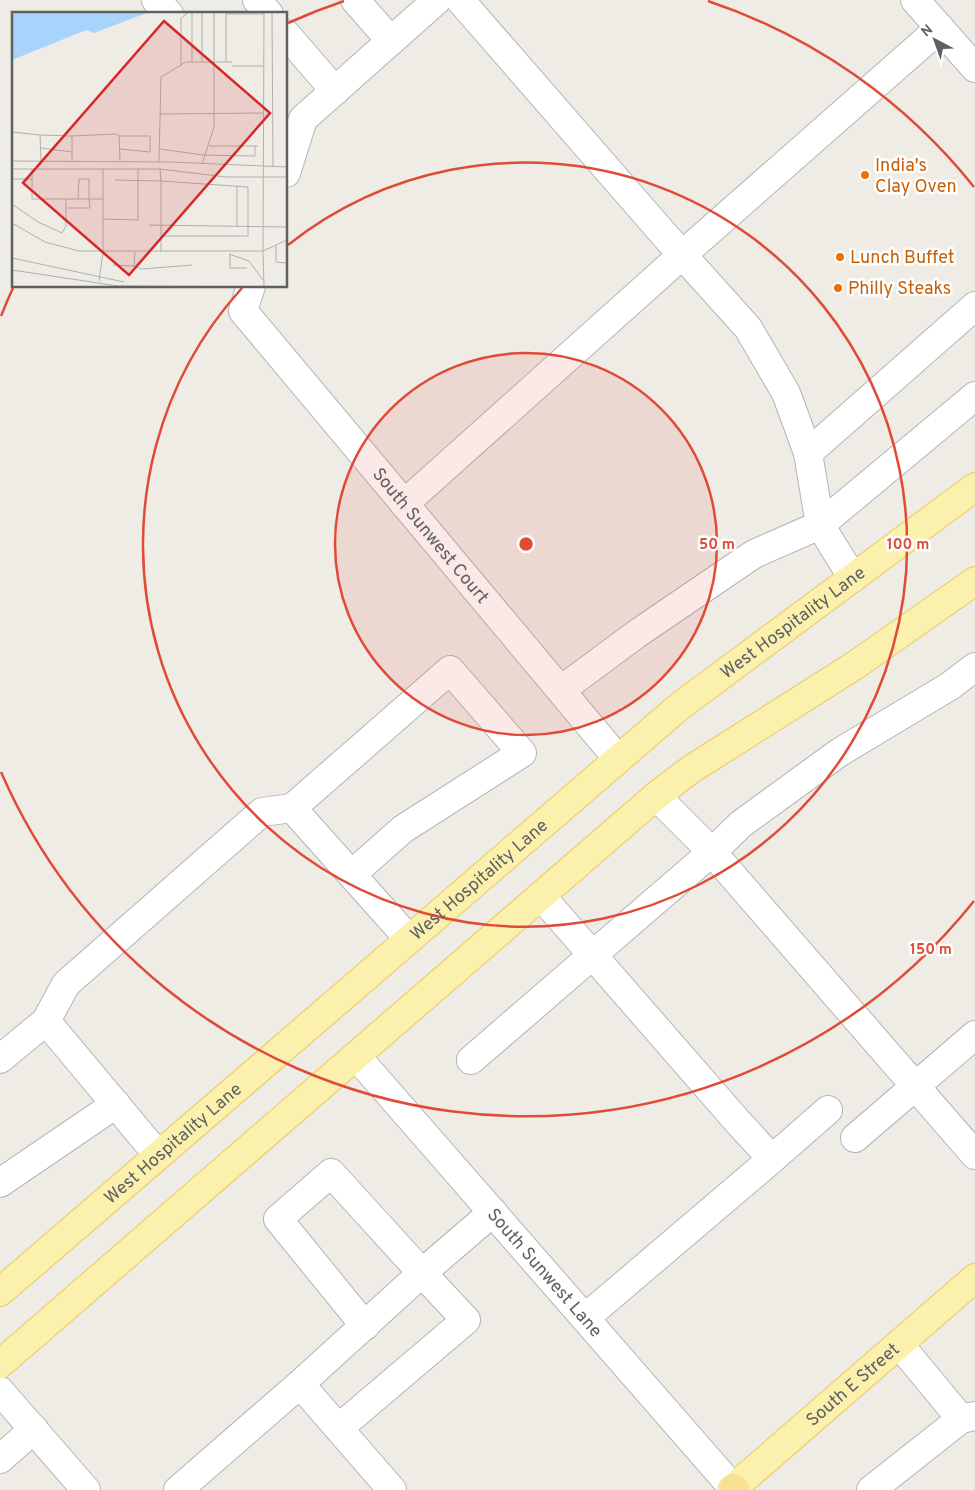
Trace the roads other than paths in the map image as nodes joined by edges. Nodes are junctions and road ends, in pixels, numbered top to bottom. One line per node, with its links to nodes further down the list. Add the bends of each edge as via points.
1 (156, 0): 7 (street)
2 (257, 0): 8 (street)
3 (355, 0): 11 (street)
4 (437, 0): 11 (street)
5 (460, 0): 15 (street)
6 (915, 0): 9 (street)
7 (167, 12)
8 (267, 12)
9 (940, 28): 12 (street); 15 (street)
10 (288, 36): 13 (street)
11 (391, 41): 13 (street)
12 (975, 68)
13 (335, 91): 14 (street, via 303,119)
14 (288, 157)
15 (682, 255): 19 (street, via 748,328 786,392); 21 (street)
16 (247, 299): 21 (street, South Sunwest Court)
17 (975, 306): 19 (street)
18 (975, 396): 22 (street)
19 (808, 453): 22 (street)
20 (975, 487): 23 (main road, West Hospitality Lane)
21 (404, 504): 26 (street, South Sunwest Court)
22 (820, 526): 23 (street); 26 (street, via 754,554 638,632)
23 (853, 578): 27 (main road, West Hospitality Lane, via 680,706)
24 (975, 580): 28 (main road, via 857,664 690,770)
25 (975, 667): 30 (street, via 950,686 840,752 741,824)
26 (561, 690): 27 (street, South Sunwest Court)
27 (618, 759): 33 (main road, West Hospitality Lane)
28 (656, 796): 30 (street); 32 (main road)
29 (292, 808): 31 (street); 31 (street, via 450,670 522,753 403,829); 35 (street, via 262,812 66,984)
30 (712, 852): 34 (street); 40 (street)
31 (352, 874): 33 (street)
32 (542, 896): 34 (street); 37 (main road)
33 (409, 939): 45 (main road, West Hospitality Lane)
34 (593, 956): 39 (street); 46 (street)
35 (46, 1021): 38 (street); 41 (street)
36 (975, 1035): 40 (street)
37 (356, 1056): 48 (street, South Sunwest Lane); 55 (main road)
38 (0, 1059)
39 (471, 1060)
40 (916, 1087): 43 (street); 44 (street)
41 (116, 1104): 45 (street); 47 (street)
42 (828, 1110): 46 (street)
43 (854, 1138)
44 (971, 1144)
45 (158, 1156): 51 (main road, West Hospitality Lane)
46 (772, 1159): 52 (street)
47 (0, 1183)
48 (493, 1212): 49 (street); 52 (street, South Sunwest Lane)
49 (422, 1273): 53 (street); 53 (street, via 331,1173 278,1219); 59 (street, via 466,1320)
50 (975, 1278): 54 (main road, South E Street)
51 (0, 1292)
52 (585, 1318): 62 (street, South Sunwest Lane)
53 (365, 1326): 56 (street)
54 (899, 1344): 58 (street); 62 (main road, South E Street)
55 (0, 1364)
56 (300, 1384): 59 (street); 64 (street)
57 (0, 1391): 60 (street)
58 (968, 1418): 66 (street)
59 (339, 1428): 65 (street)
60 (34, 1429): 61 (street); 63 (street)
61 (0, 1459)
62 (733, 1489)
63 (86, 1490)
64 (178, 1490)
65 (392, 1490)
66 (871, 1490)

